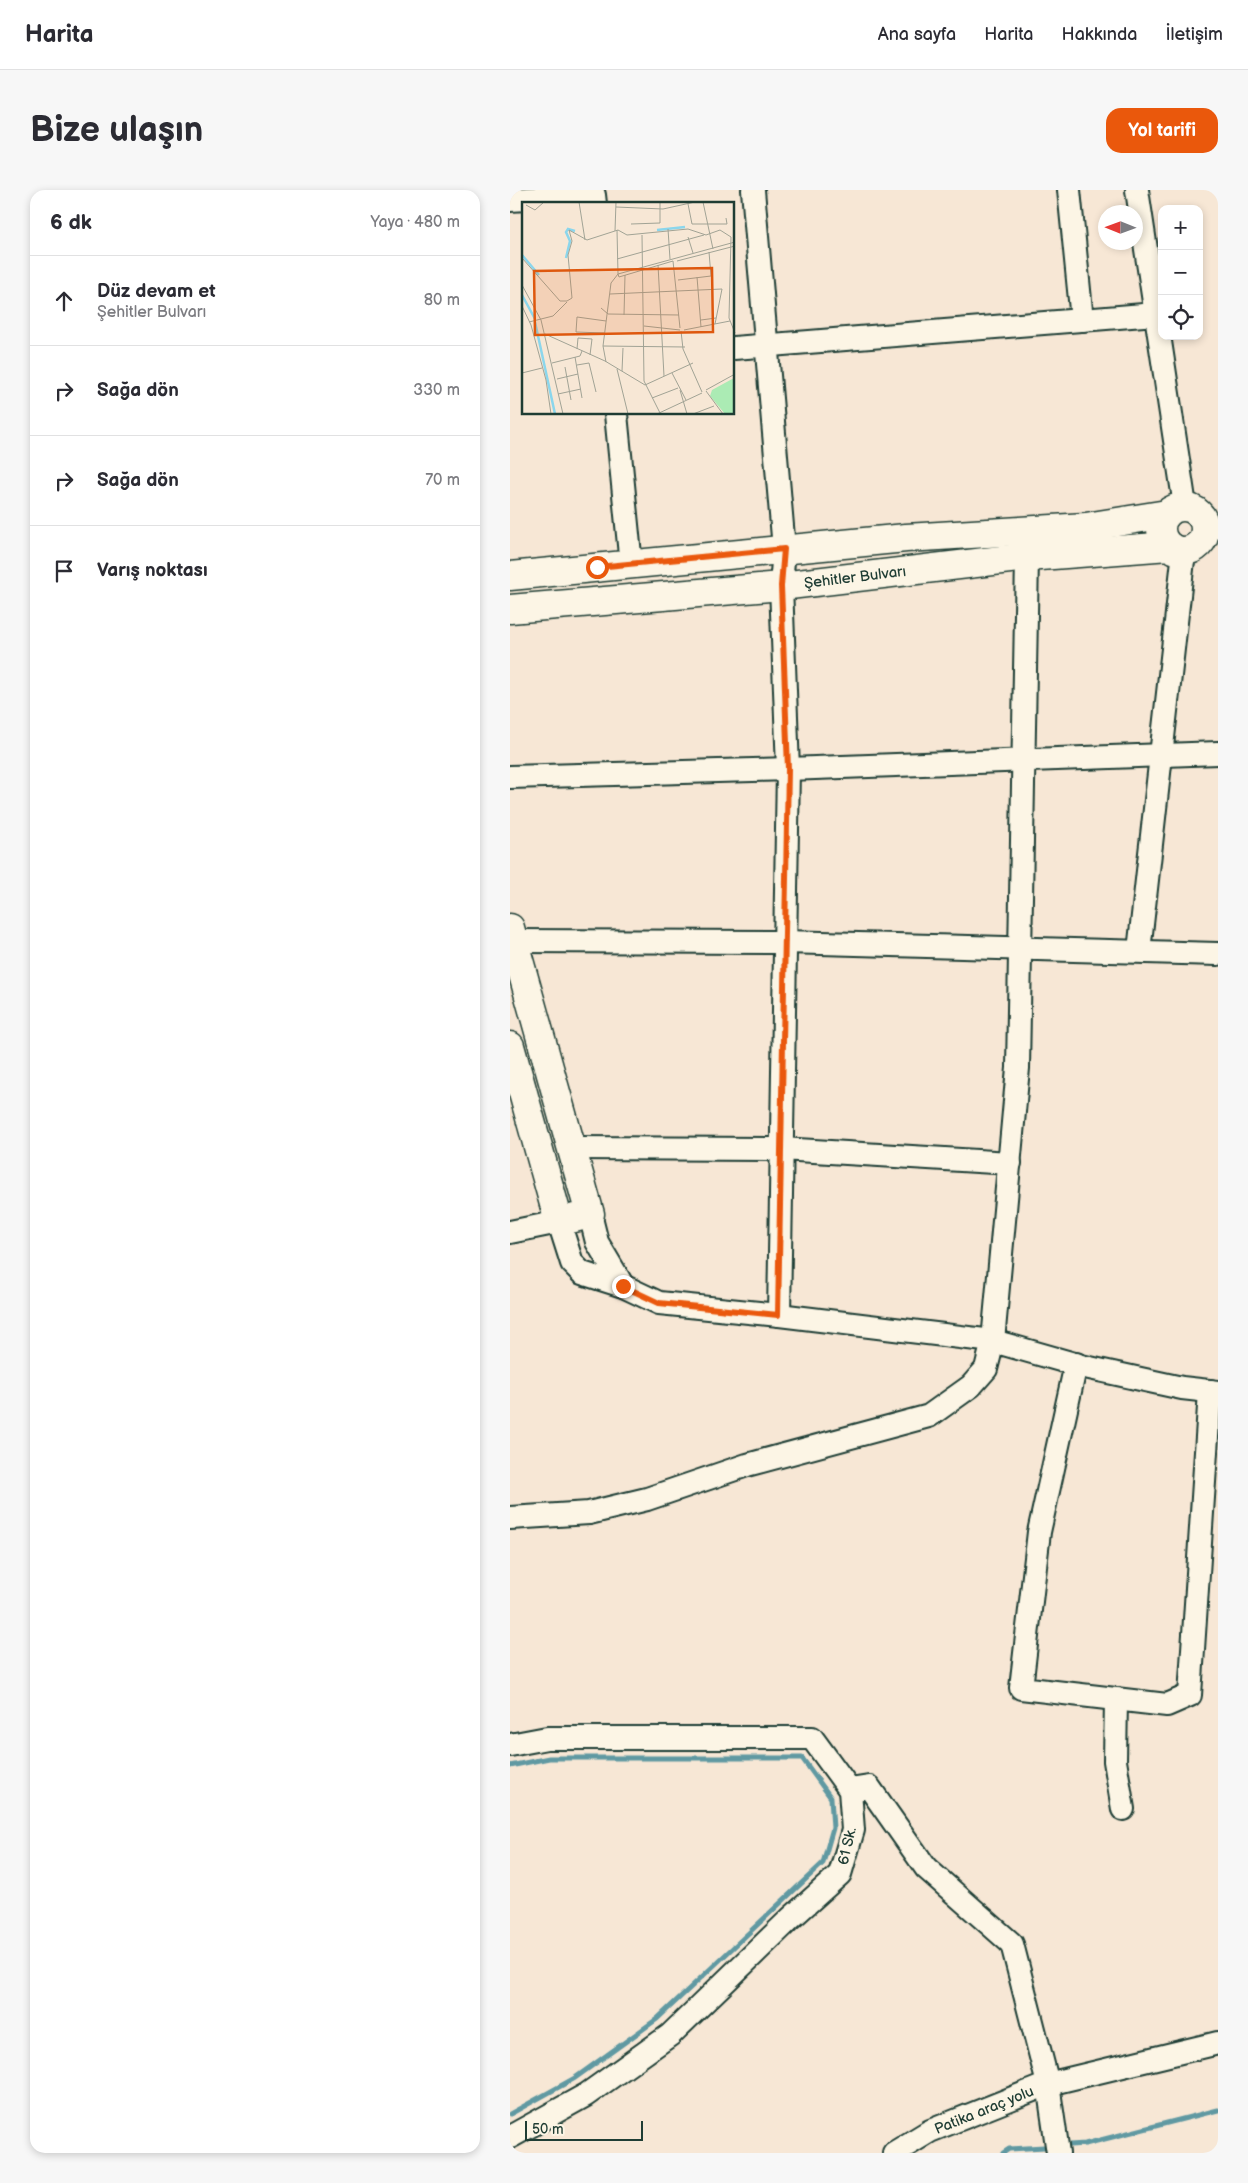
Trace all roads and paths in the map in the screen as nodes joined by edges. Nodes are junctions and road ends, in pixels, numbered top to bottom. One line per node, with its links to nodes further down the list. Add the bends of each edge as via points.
1 (753, 190): 8 (street)
2 (1069, 190): 7 (street)
3 (1137, 190): 6 (street)
4 (510, 200): 5 (street, via 594,194)
5 (595, 202)
6 (1156, 314): 7 (street); 11 (street)
7 (1082, 320): 8 (street)
8 (766, 345): 9 (street); 13 (street)
9 (735, 348)
10 (616, 415): 15 (street)
11 (1192, 510): 12 (main road, via 1205,525); 12 (main road, via 1161,527 1164,540); 13 (main road, via 1086,527)
12 (1193, 544): 14 (main road, Şehitler Bulvarı); 20 (street)
13 (784, 549): 15 (main road); 17 (street)
14 (1027, 557): 17 (main road, Şehitler Bulvarı); 21 (street)
15 (631, 564): 16 (main road)
16 (510, 576)
17 (781, 586): 18 (main road, Şehitler Bulvarı); 22 (street)
18 (510, 609)
19 (1218, 753): 20 (street)
20 (1160, 754): 21 (street); 27 (street)
21 (1024, 760): 22 (street); 26 (street)
22 (788, 769): 23 (street); 25 (street)
23 (510, 777)
24 (511, 936): 25 (street); 30 (main road)
25 (785, 942): 26 (street); 31 (street)
26 (1020, 948): 27 (street); 32 (street, via 1018,1068)
27 (1139, 952): 28 (street)
28 (1218, 954)
29 (510, 1046): 34 (main road)
30 (571, 1148): 31 (street); 33 (main road)
31 (781, 1149): 32 (street); 37 (street)
32 (1010, 1163): 38 (street)
33 (590, 1214): 34 (main road); 36 (street, via 598,1242)
34 (558, 1222): 35 (street); 36 (street, via 572,1263 582,1273)
35 (510, 1232)
36 (623, 1286): 37 (street, via 659,1303)
37 (778, 1315): 38 (street)
38 (993, 1341): 39 (street); 41 (street, via 986,1369 970,1386 929,1416 747,1465 638,1501 589,1513)
39 (1076, 1364): 40 (street, via 1182,1388); 42 (street, via 1039,1532 1021,1688)
40 (1214, 1391): 42 (street, via 1190,1695 1167,1705)
41 (510, 1518)
42 (1116, 1699): 45 (street, via 1115,1761)
43 (510, 1745): 44 (street, via 547,1738 812,1738)
44 (850, 1790): 47 (street, via 869,1787 926,1868 1012,1944); 48 (street, 61 Sk., via 853,1830 840,1874 670,2035 586,2095)
45 (1123, 1809)
46 (1216, 2040): 47 (street, Patika araç yolu)
47 (1048, 2084): 49 (street, Patika araç yolu, via 930,2131); 50 (street)
48 (510, 2137)
49 (894, 2153)
50 (1058, 2153)

